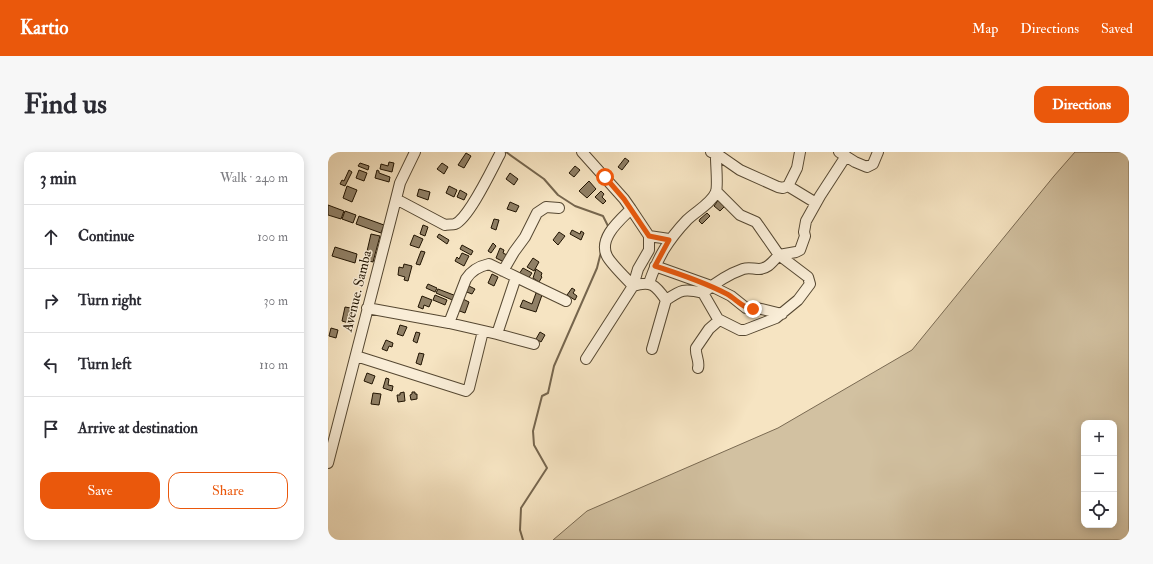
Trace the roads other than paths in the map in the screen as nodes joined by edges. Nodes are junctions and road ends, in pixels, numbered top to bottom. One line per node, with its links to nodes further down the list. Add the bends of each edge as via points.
1 (414, 152): 10 (street, Avenue. Samba)
2 (582, 152): 13 (street)
3 (800, 152): 8 (street)
4 (878, 152): 7 (street, via 873,164 867,167)
5 (715, 153): 8 (street, via 740,170 778,187); 9 (street)
6 (500, 154): 10 (street, via 464,217 455,224 446,225)
7 (842, 154): 11 (street)
8 (788, 186): 11 (street)
9 (716, 191): 15 (street, via 706,205 693,214); 16 (street, via 740,215 756,222)
10 (396, 199): 26 (street, Avenue. Samba)
11 (816, 203): 16 (street, via 806,221 805,236 800,250)
12 (559, 208): 18 (street, via 546,208 537,213)
13 (631, 209): 14 (street); 21 (street, via 612,228 605,250 608,257)
14 (649, 236): 15 (street); 21 (street, via 649,250 638,269)
15 (669, 240): 17 (street)
16 (779, 255): 22 (street, via 765,267 742,270); 27 (street, via 808,277 810,284 798,300)
17 (655, 266): 20 (street); 22 (street)
18 (503, 271): 19 (street); 29 (street, via 489,264 469,275)
19 (516, 277): 25 (street); 31 (street)
20 (649, 283): 21 (street); 24 (street, via 658,289)
21 (634, 286): 35 (street)
22 (711, 286): 23 (street); 27 (street, via 731,296 746,308)
23 (703, 292): 24 (street, via 680,291); 28 (street)
24 (666, 300): 33 (street)
25 (566, 301)
26 (367, 308): 29 (street); 34 (street, Avenue. Samba)
27 (782, 314): 28 (street, via 745,330)
28 (718, 319): 36 (street, via 696,348)
29 (449, 323): 30 (street)
30 (483, 331): 31 (street); 34 (street, via 469,388 466,390)
31 (497, 334): 32 (street)
32 (534, 344)
33 (652, 349)
34 (356, 356): 37 (street, Avenue. Samba)
35 (586, 359)
36 (698, 368)
37 (328, 464)

